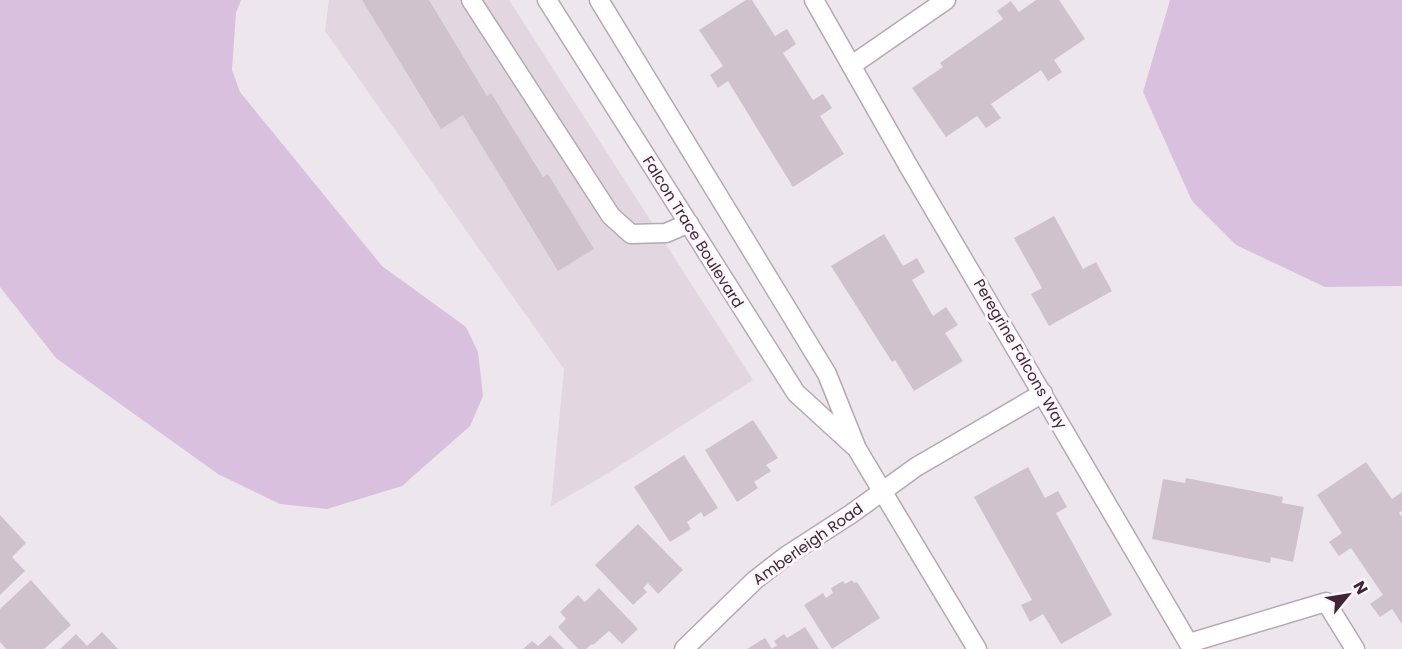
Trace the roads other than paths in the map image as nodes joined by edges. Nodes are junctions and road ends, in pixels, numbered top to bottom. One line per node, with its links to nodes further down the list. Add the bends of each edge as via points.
1 (471, 0): 7 (street, via 611,216 631,234 666,233)
2 (547, 0): 7 (street, Falcon Trace Boulevard)
3 (599, 0): 9 (street, Falcon Trace Boulevard, via 827,374)
4 (814, 0): 6 (street, Peregrine Falcons Way)
5 (946, 0): 6 (street)
6 (852, 65): 8 (street, Peregrine Falcons Way)
7 (689, 223): 9 (street, Falcon Trace Boulevard, via 796,393)
8 (1043, 393): 10 (street, Amberleigh Road, via 916,467); 11 (street, Peregrine Falcons Way)
9 (857, 449): 10 (street, Falcon Trace Boulevard)
10 (882, 492): 12 (street, Amberleigh Road, via 749,573); 13 (street, Falcon Trace Boulevard)
11 (1191, 646): 14 (street, Peregrine Falcons Way, via 1326,602)
12 (684, 649)
13 (977, 649)
14 (1355, 649)

